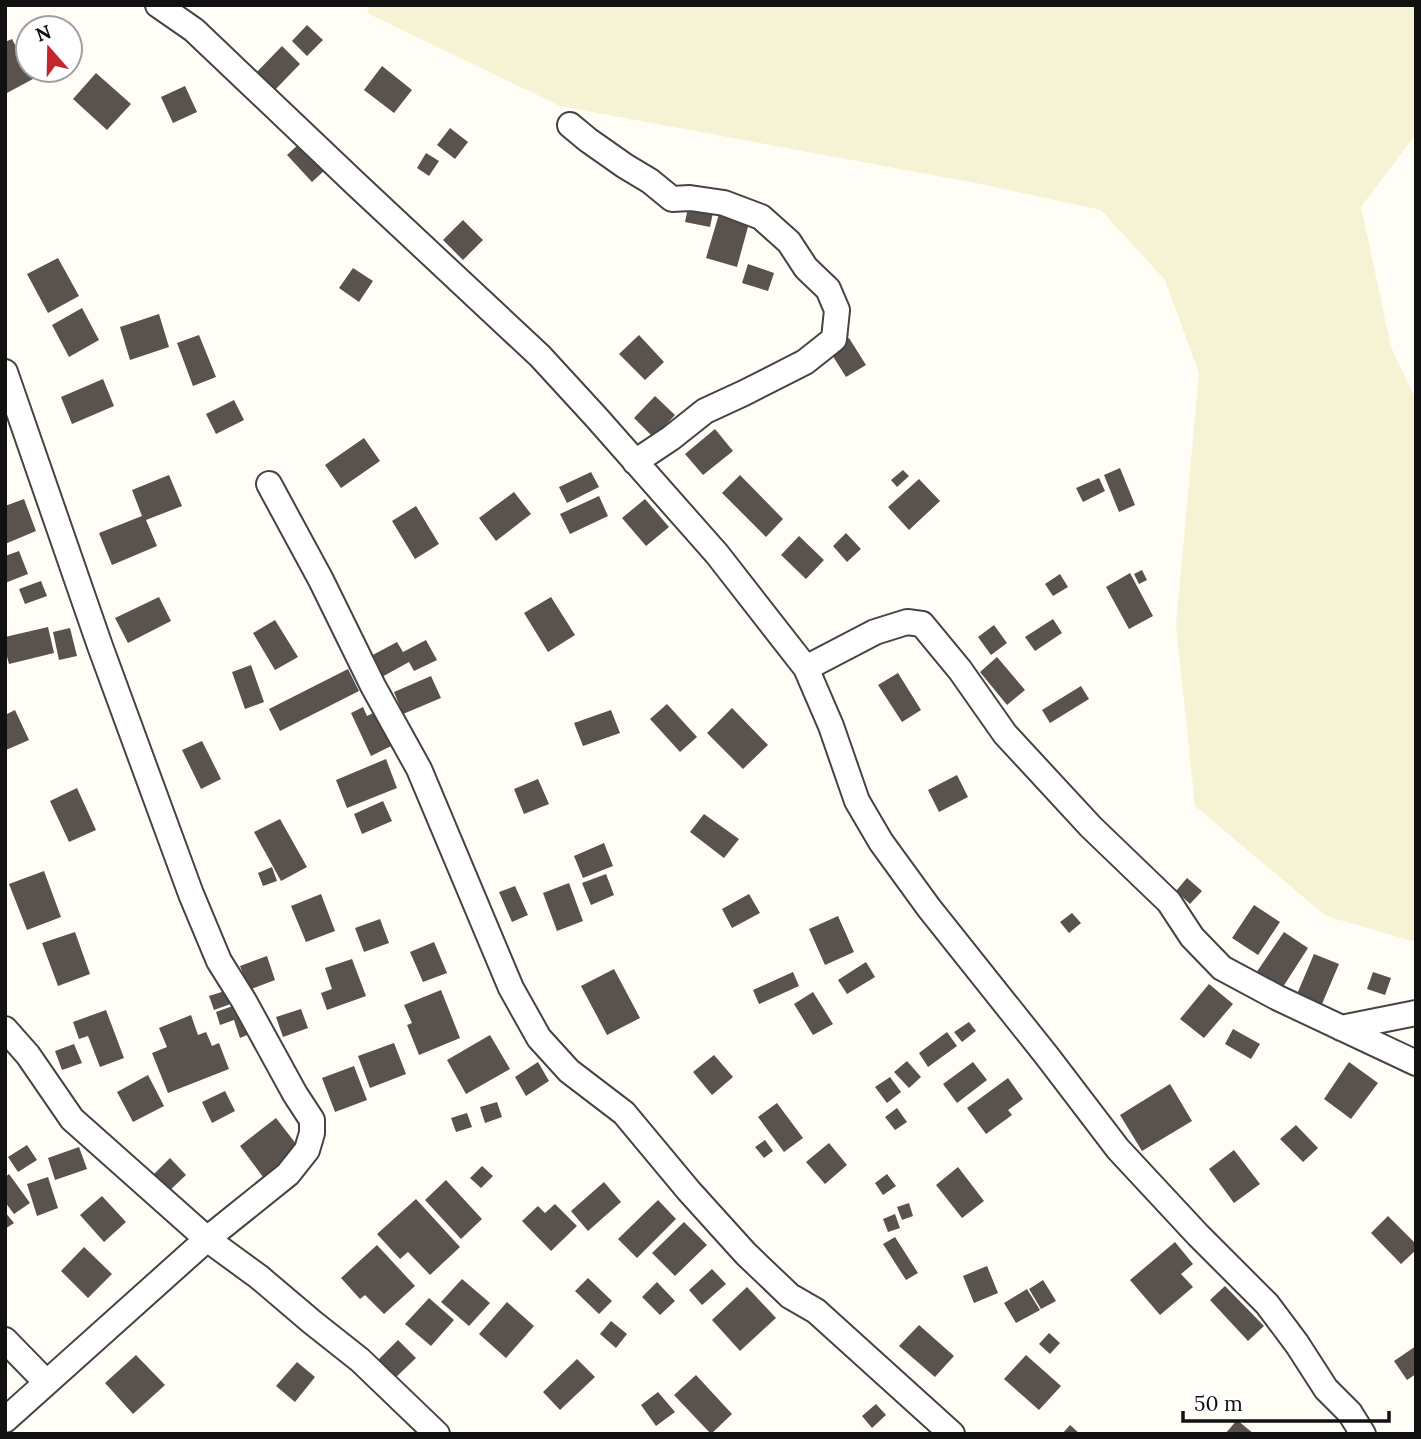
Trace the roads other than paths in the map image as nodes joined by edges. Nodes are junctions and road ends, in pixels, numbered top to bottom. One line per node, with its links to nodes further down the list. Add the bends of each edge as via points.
1 (158, 5): 4 (street, via 194,30 540,356)
2 (570, 125): 4 (street, via 672,199 724,203 761,217 828,289 837,310 834,339 805,362 705,411)
3 (5, 372): 11 (street, via 191,894 219,961 312,1120 307,1150 298,1164)
4 (635, 462): 6 (street, via 717,554)
5 (269, 484): 16 (street, via 419,769 511,988 539,1038 569,1072 624,1113 746,1254)
6 (806, 668): 9 (street, via 875,632 907,622 922,624 1005,734 1169,902 1192,937 1222,968); 17 (street, via 857,801 881,842 1118,1149 1267,1304)
7 (1416, 1013): 9 (street)
8 (5, 1028): 11 (street, via 72,1119)
9 (1341, 1028): 10 (street)
10 (1416, 1063)
11 (207, 1239): 13 (street); 15 (street, via 360,1360)
12 (5, 1339): 13 (street)
13 (46, 1382): 14 (street)
14 (5, 1419)
15 (437, 1434)
16 (952, 1434)
17 (1363, 1434)

